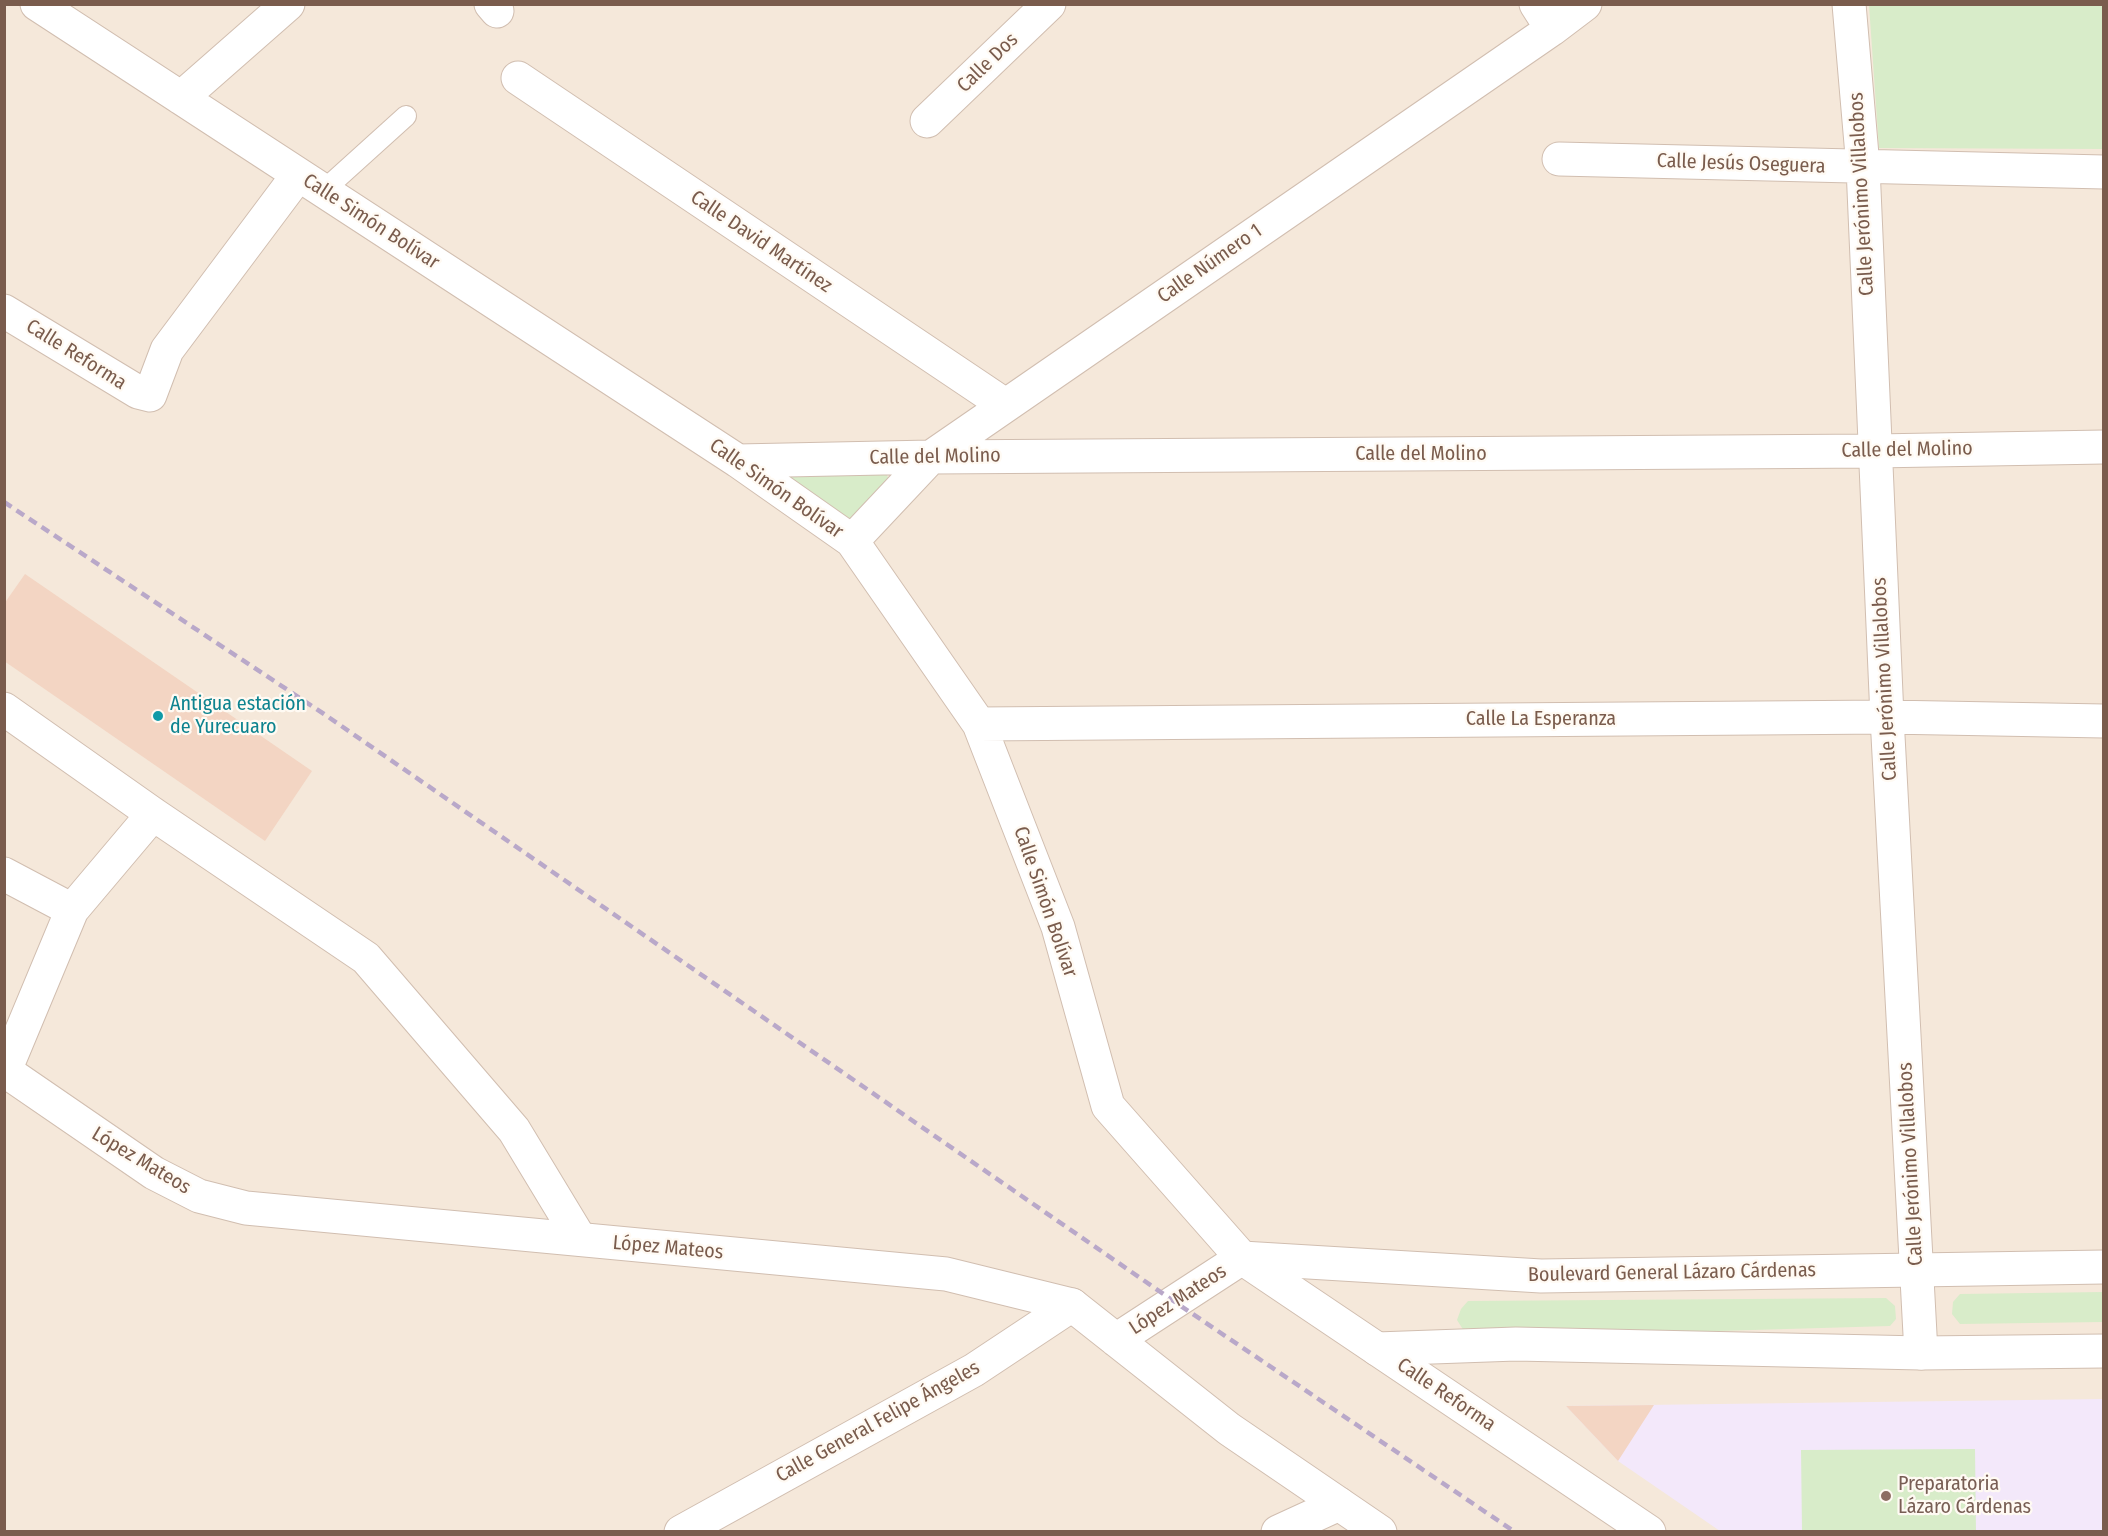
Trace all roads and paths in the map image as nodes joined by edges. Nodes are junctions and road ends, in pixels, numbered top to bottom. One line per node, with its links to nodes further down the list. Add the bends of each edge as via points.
1 (37, 4): 8 (street, Calle Simón Bolívar)
2 (288, 4): 8 (street)
3 (1048, 4): 10 (street, Calle Dos)
4 (1584, 4): 6 (street, Calle Número 1)
5 (1849, 4): 12 (street, Calle Jerónimo Villalobos)
6 (1544, 17): 16 (street, Calle Número 1)
7 (518, 78): 16 (street, Calle David Martínez)
8 (181, 98): 14 (street, Calle Simón Bolívar)
9 (406, 116): 14 (lane)
10 (927, 120)
11 (1559, 159): 12 (street, Calle Jesús Oseguera)
12 (1863, 167): 13 (street, Calle Jesús Oseguera); 18 (street, Calle Jerónimo Villalobos)
13 (2103, 172)
14 (310, 183): 15 (street, Calle Reforma, via 167,350 150,395 138,392); 20 (street, Calle Simón Bolívar)
15 (4, 310)
16 (1005, 405): 19 (street, Calle Número 1)
17 (2103, 447): 18 (street, Calle del Molino)
18 (1875, 451): 19 (street, Calle del Molino); 23 (street, Calle Jerónimo Villalobos)
19 (931, 457): 20 (street, Calle del Molino); 21 (street, Calle Número 1)
20 (738, 461): 21 (street, Calle Simón Bolívar)
21 (852, 541): 25 (street, Calle Simón Bolívar)
22 (4, 709): 26 (street)
23 (1887, 717): 24 (street, Calle La Esperanza); 25 (street, Calle La Esperanza); 33 (street, Calle Jerónimo Villalobos)
24 (2103, 721)
25 (979, 724): 31 (street, Calle Simón Bolívar, via 1058,927 1108,1106)
26 (153, 814): 28 (street); 30 (street, via 366,958 514,1130)
27 (4, 874): 28 (street)
28 (72, 910): 29 (street)
29 (5, 1071): 30 (street, López Mateos, via 154,1173 199,1196 246,1208)
30 (580, 1239): 34 (street, López Mateos, via 946,1274)
31 (1242, 1258): 33 (street, Boulevard General Lázaro Cárdenas, via 1541,1276); 35 (street, López Mateos); 36 (street, Calle Reforma)
32 (2103, 1267): 33 (street, Boulevard General Lázaro Cárdenas)
33 (1916, 1269): 38 (street, Calle Jerónimo Villalobos)
34 (1072, 1305): 35 (street, López Mateos); 40 (street, Calle General Felipe Ángeles, via 974,1370)
35 (1116, 1340): 39 (street, via 1229,1429)
36 (1377, 1349): 38 (street, via 1516,1344); 43 (street, Calle Reforma)
37 (2103, 1351): 38 (street)
38 (1922, 1353)
39 (1339, 1504): 41 (street); 42 (street)
40 (681, 1532)
41 (1278, 1532)
42 (1380, 1532)
43 (1649, 1532)

